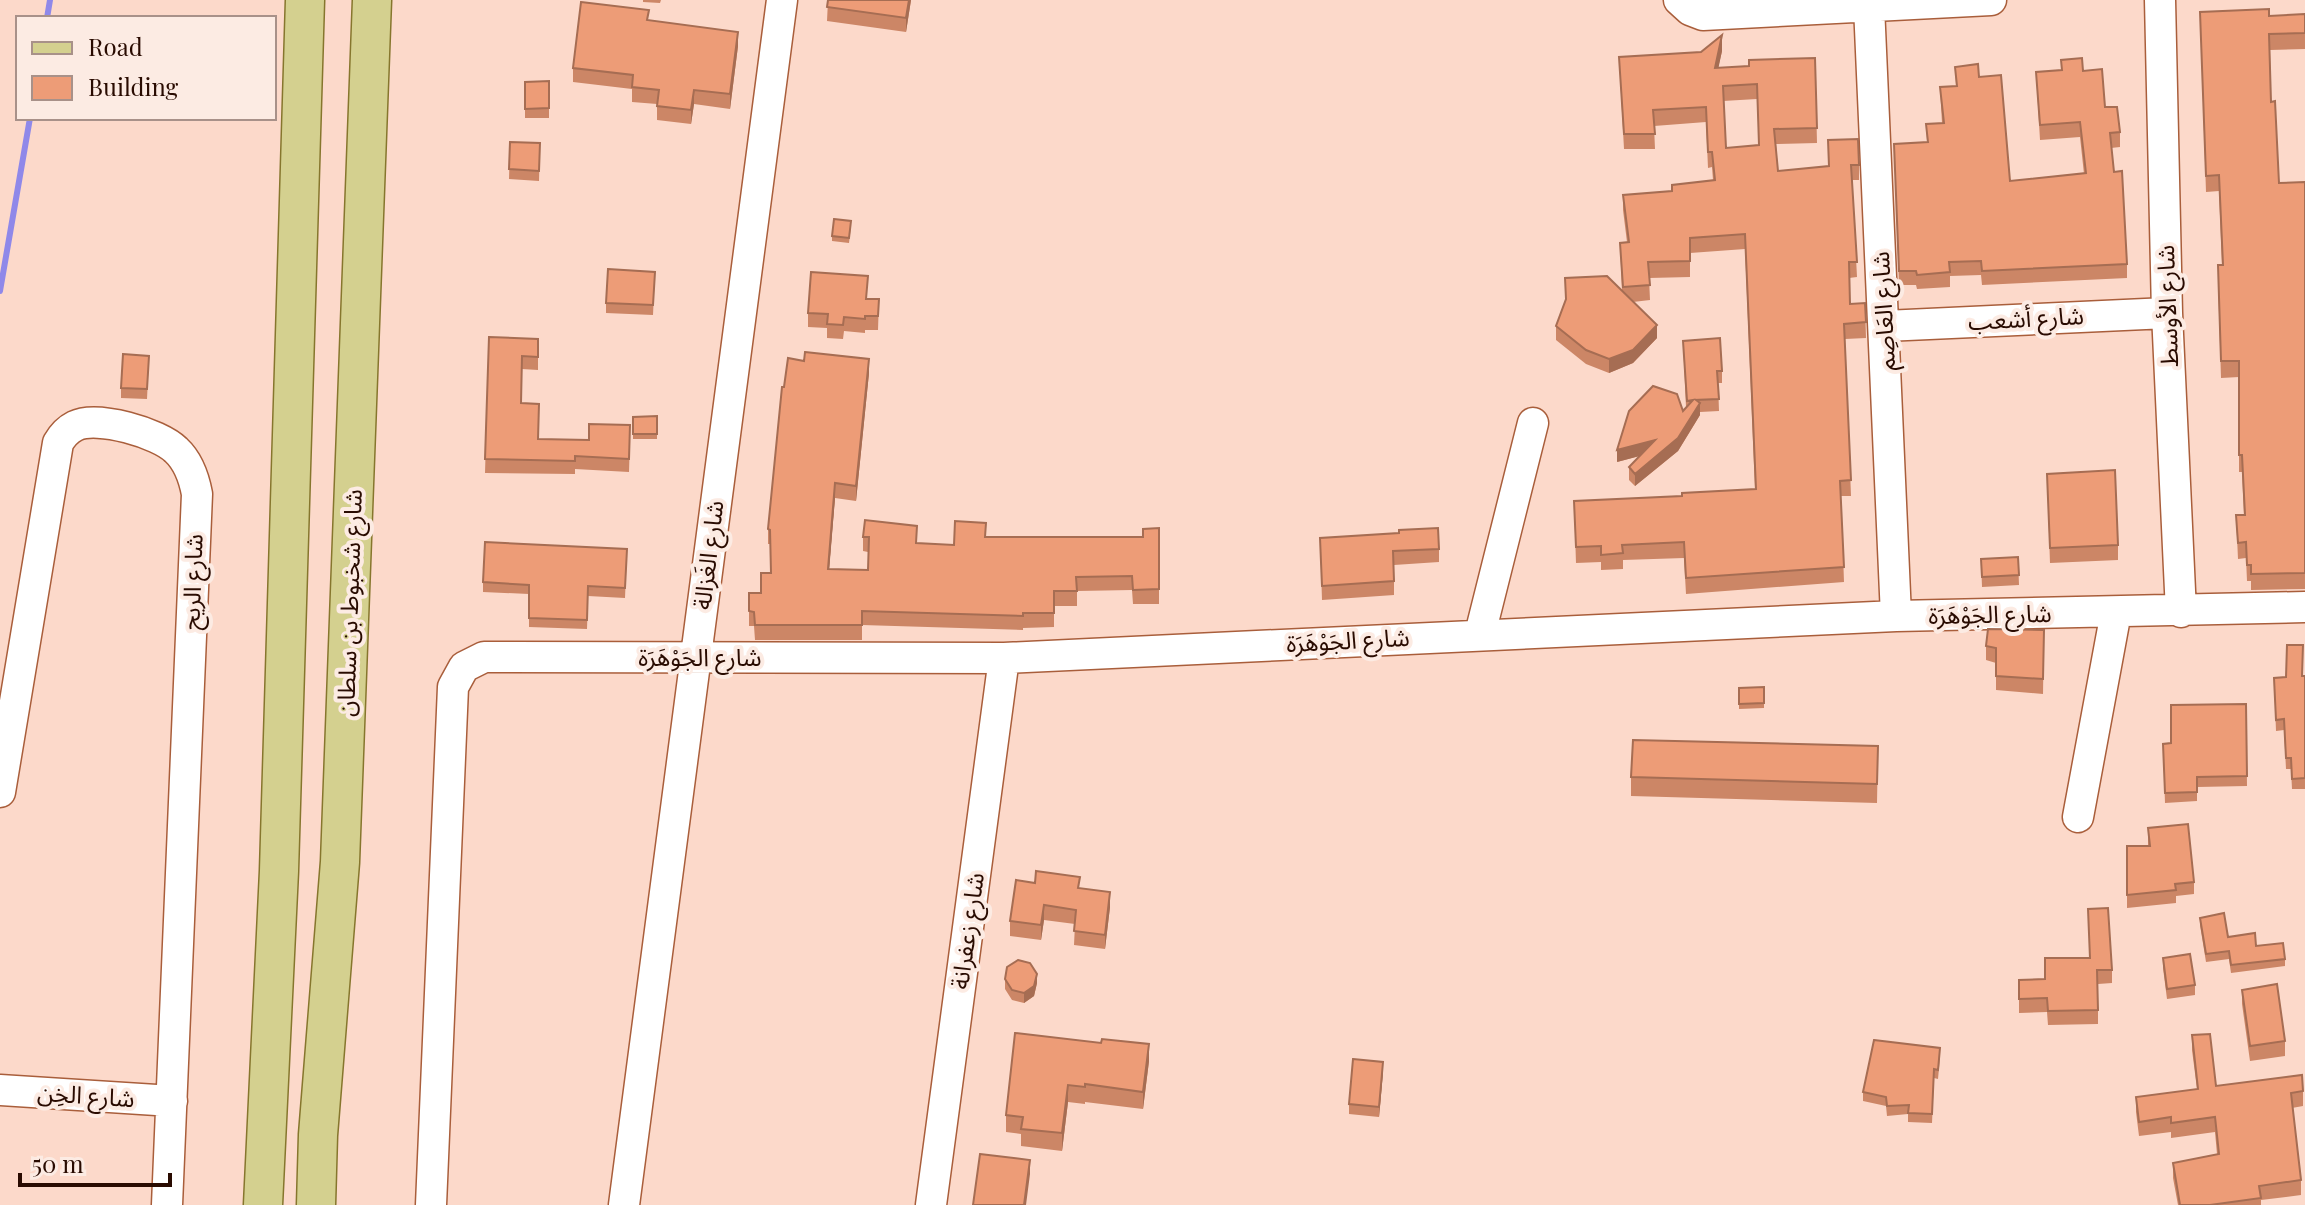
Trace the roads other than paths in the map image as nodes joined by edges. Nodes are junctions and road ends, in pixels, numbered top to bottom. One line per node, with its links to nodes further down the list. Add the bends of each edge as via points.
1 (305, 0): 27 (main road, via 280,856)
2 (346, 0): 10 (main road, via 345,156 350,242)
3 (372, 0): 10 (main road, شارع شخبوط بن سلطان)
4 (395, 0): 13 (main road, via 382,292)
5 (782, 0): 20 (street, شارع الغَزالة)
6 (1679, 0): 9 (street, via 1703,15)
7 (1991, 0): 9 (street)
8 (2160, 0): 11 (street, شارع الأوسط)
9 (1869, 6): 12 (street, شارع العَاصِم)
10 (362, 299): 13 (main road, شارع شخبوط بن سلطان)
11 (2167, 313): 12 (street, شارع أشعب); 17 (street, شارع الأوسط)
12 (1885, 326): 18 (street, شارع العَاصِم)
13 (360, 348): 28 (main road, شارع شخبوط بن سلطان, via 340,862)
14 (1533, 423): 19 (street)
15 (2305, 607): 17 (street, شارع الجَوْهَرَة)
16 (2116, 612): 17 (street, شارع الجَوْهَرَة); 18 (street, شارع الجَوْهَرَة); 23 (street)
17 (2181, 612)
18 (1896, 616): 19 (street, شارع الجَوْهَرَة)
19 (1480, 634): 21 (street, شارع الجَوْهَرَة)
20 (696, 658): 21 (street, شارع الجَوْهَرَة); 29 (street, شارع الجَوْهَرَة, via 484,657 457,676); 30 (street, شارع الغَزالة)
21 (1004, 658): 31 (street, شارع زعفرانة)
22 (0, 792): 25 (street, شارع الريح, via 58,443 86,422 149,433 187,463 197,494)
23 (2078, 817)
24 (0, 1090): 25 (street, شارع الخِن)
25 (172, 1101): 26 (street, شارع الريح)
26 (167, 1205)
27 (263, 1205)
28 (316, 1205)
29 (431, 1205)
30 (624, 1205)
31 (931, 1205)

